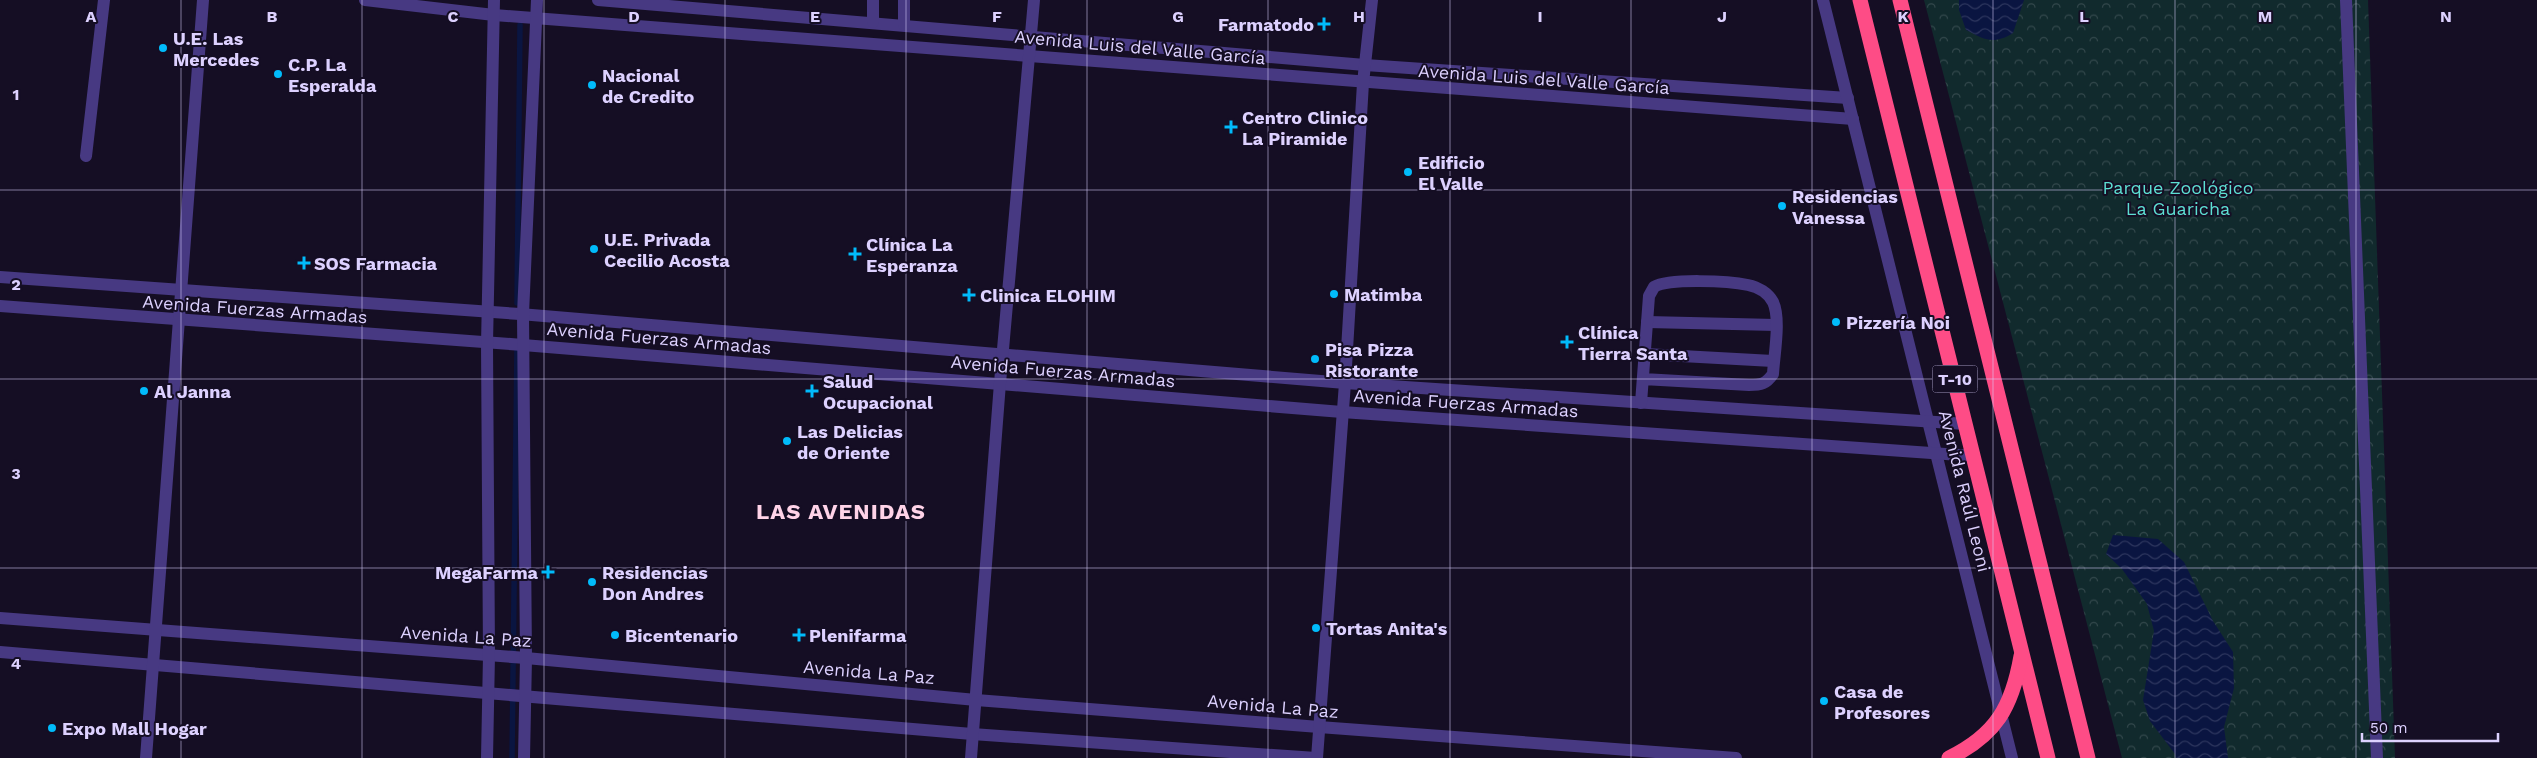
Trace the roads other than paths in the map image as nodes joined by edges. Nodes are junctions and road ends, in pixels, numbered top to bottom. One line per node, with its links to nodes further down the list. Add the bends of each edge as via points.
1 (104, 0): 25 (street)
2 (203, 0): 27 (street)
3 (365, 0): 15 (street, Avenida Luis del Valle García)
4 (494, 0): 15 (street)
5 (537, 0): 16 (street)
6 (598, 0): 17 (street, Avenida Luis del Valle García)
7 (873, 0): 17 (street)
8 (904, 0): 18 (street)
9 (1034, 0): 19 (street)
10 (1372, 0): 21 (street)
11 (1823, 0): 23 (street, Avenida Raúl Leoni)
12 (1860, 0): 45 (highway, Avenida Raúl Leoni / T-10)
13 (1900, 0): 70 (highway, T-10)
14 (2346, 0): 71 (street)
15 (494, 15): 16 (street, Avenida Luis del Valle García); 29 (street)
16 (535, 18): 20 (street, Avenida Luis del Valle García); 30 (street)
17 (873, 22): 18 (street, Avenida Luis del Valle García)
18 (904, 25): 19 (street, Avenida Luis del Valle García)
19 (1031, 35): 20 (street); 21 (street, Avenida Luis del Valle García)
20 (1029, 56): 22 (street, Avenida Luis del Valle García); 37 (street)
21 (1365, 65): 22 (street); 23 (street, Avenida Luis del Valle García)
22 (1363, 83): 24 (street, Avenida Luis del Valle García); 41 (street)
23 (1848, 98): 24 (street, Avenida Raúl Leoni)
24 (1853, 119): 44 (street, Avenida Raúl Leoni)
25 (86, 156)
26 (0, 277): 27 (street, Avenida Fuerzas Armadas)
27 (180, 289): 29 (street, Avenida Fuerzas Armadas); 31 (street)
28 (0, 306): 31 (street, Avenida Fuerzas Armadas)
29 (490, 312): 30 (street, Avenida Fuerzas Armadas); 34 (street)
30 (522, 314): 35 (street); 37 (street, Avenida Fuerzas Armadas)
31 (178, 321): 34 (street, Avenida Fuerzas Armadas); 49 (street)
32 (1647, 322): 33 (street); 33 (street, via 1649,296 1654,287 1674,280 1756,288 1772,301); 36 (street)
33 (1776, 325): 38 (street)
34 (490, 344): 35 (street, Avenida Fuerzas Armadas); 52 (street)
35 (522, 345): 40 (street, Avenida Fuerzas Armadas); 53 (street)
36 (1645, 354): 38 (street); 39 (street)
37 (1003, 356): 40 (street); 41 (street, Avenida Fuerzas Armadas)
38 (1773, 361): 39 (street, via 1773,374 1760,386)
39 (1643, 379): 42 (street)
40 (1000, 383): 43 (street, Avenida Fuerzas Armadas); 57 (street)
41 (1345, 383): 42 (street, Avenida Fuerzas Armadas); 43 (street)
42 (1641, 403): 44 (street, Avenida Fuerzas Armadas)
43 (1342, 412): 46 (street, Avenida Fuerzas Armadas); 59 (street)
44 (1929, 423): 45 (street, Avenida Fuerzas Armadas); 46 (street, Avenida Raúl Leoni)
45 (1966, 424): 47 (highway, Avenida Raúl Leoni / T-10)
46 (1936, 454): 47 (street, Avenida Fuerzas Armadas); 58 (street, Avenida Raúl Leoni)
47 (1974, 456): 50 (highway, Avenida Raúl Leoni / T-10)
48 (0, 618): 49 (street, Avenida La Paz)
49 (156, 629): 52 (street, Avenida La Paz); 54 (street)
50 (2022, 650): 58 (highway, via 2012,694); 69 (highway, Avenida Raúl Leoni / T-10)
51 (0, 652): 54 (street)
52 (489, 656): 53 (street, Avenida La Paz); 55 (street)
53 (525, 658): 56 (street); 57 (street, Avenida La Paz)
54 (154, 665): 55 (street); 61 (street)
55 (488, 694): 56 (street); 62 (street)
56 (523, 697): 60 (street); 63 (street)
57 (976, 700): 59 (street, Avenida La Paz); 60 (street)
58 (2002, 717): 67 (highway, via 1982,738); 68 (street, Avenida Raúl Leoni)
59 (1319, 728): 65 (street); 66 (street, Avenida La Paz)
60 (972, 734): 64 (street); 65 (street)
61 (146, 758)
62 (487, 758)
63 (524, 758)
64 (971, 758)
65 (1317, 758)
66 (1736, 758)
67 (1949, 758)
68 (2012, 758)
69 (2048, 758)
70 (2088, 758)
71 (2377, 758)

